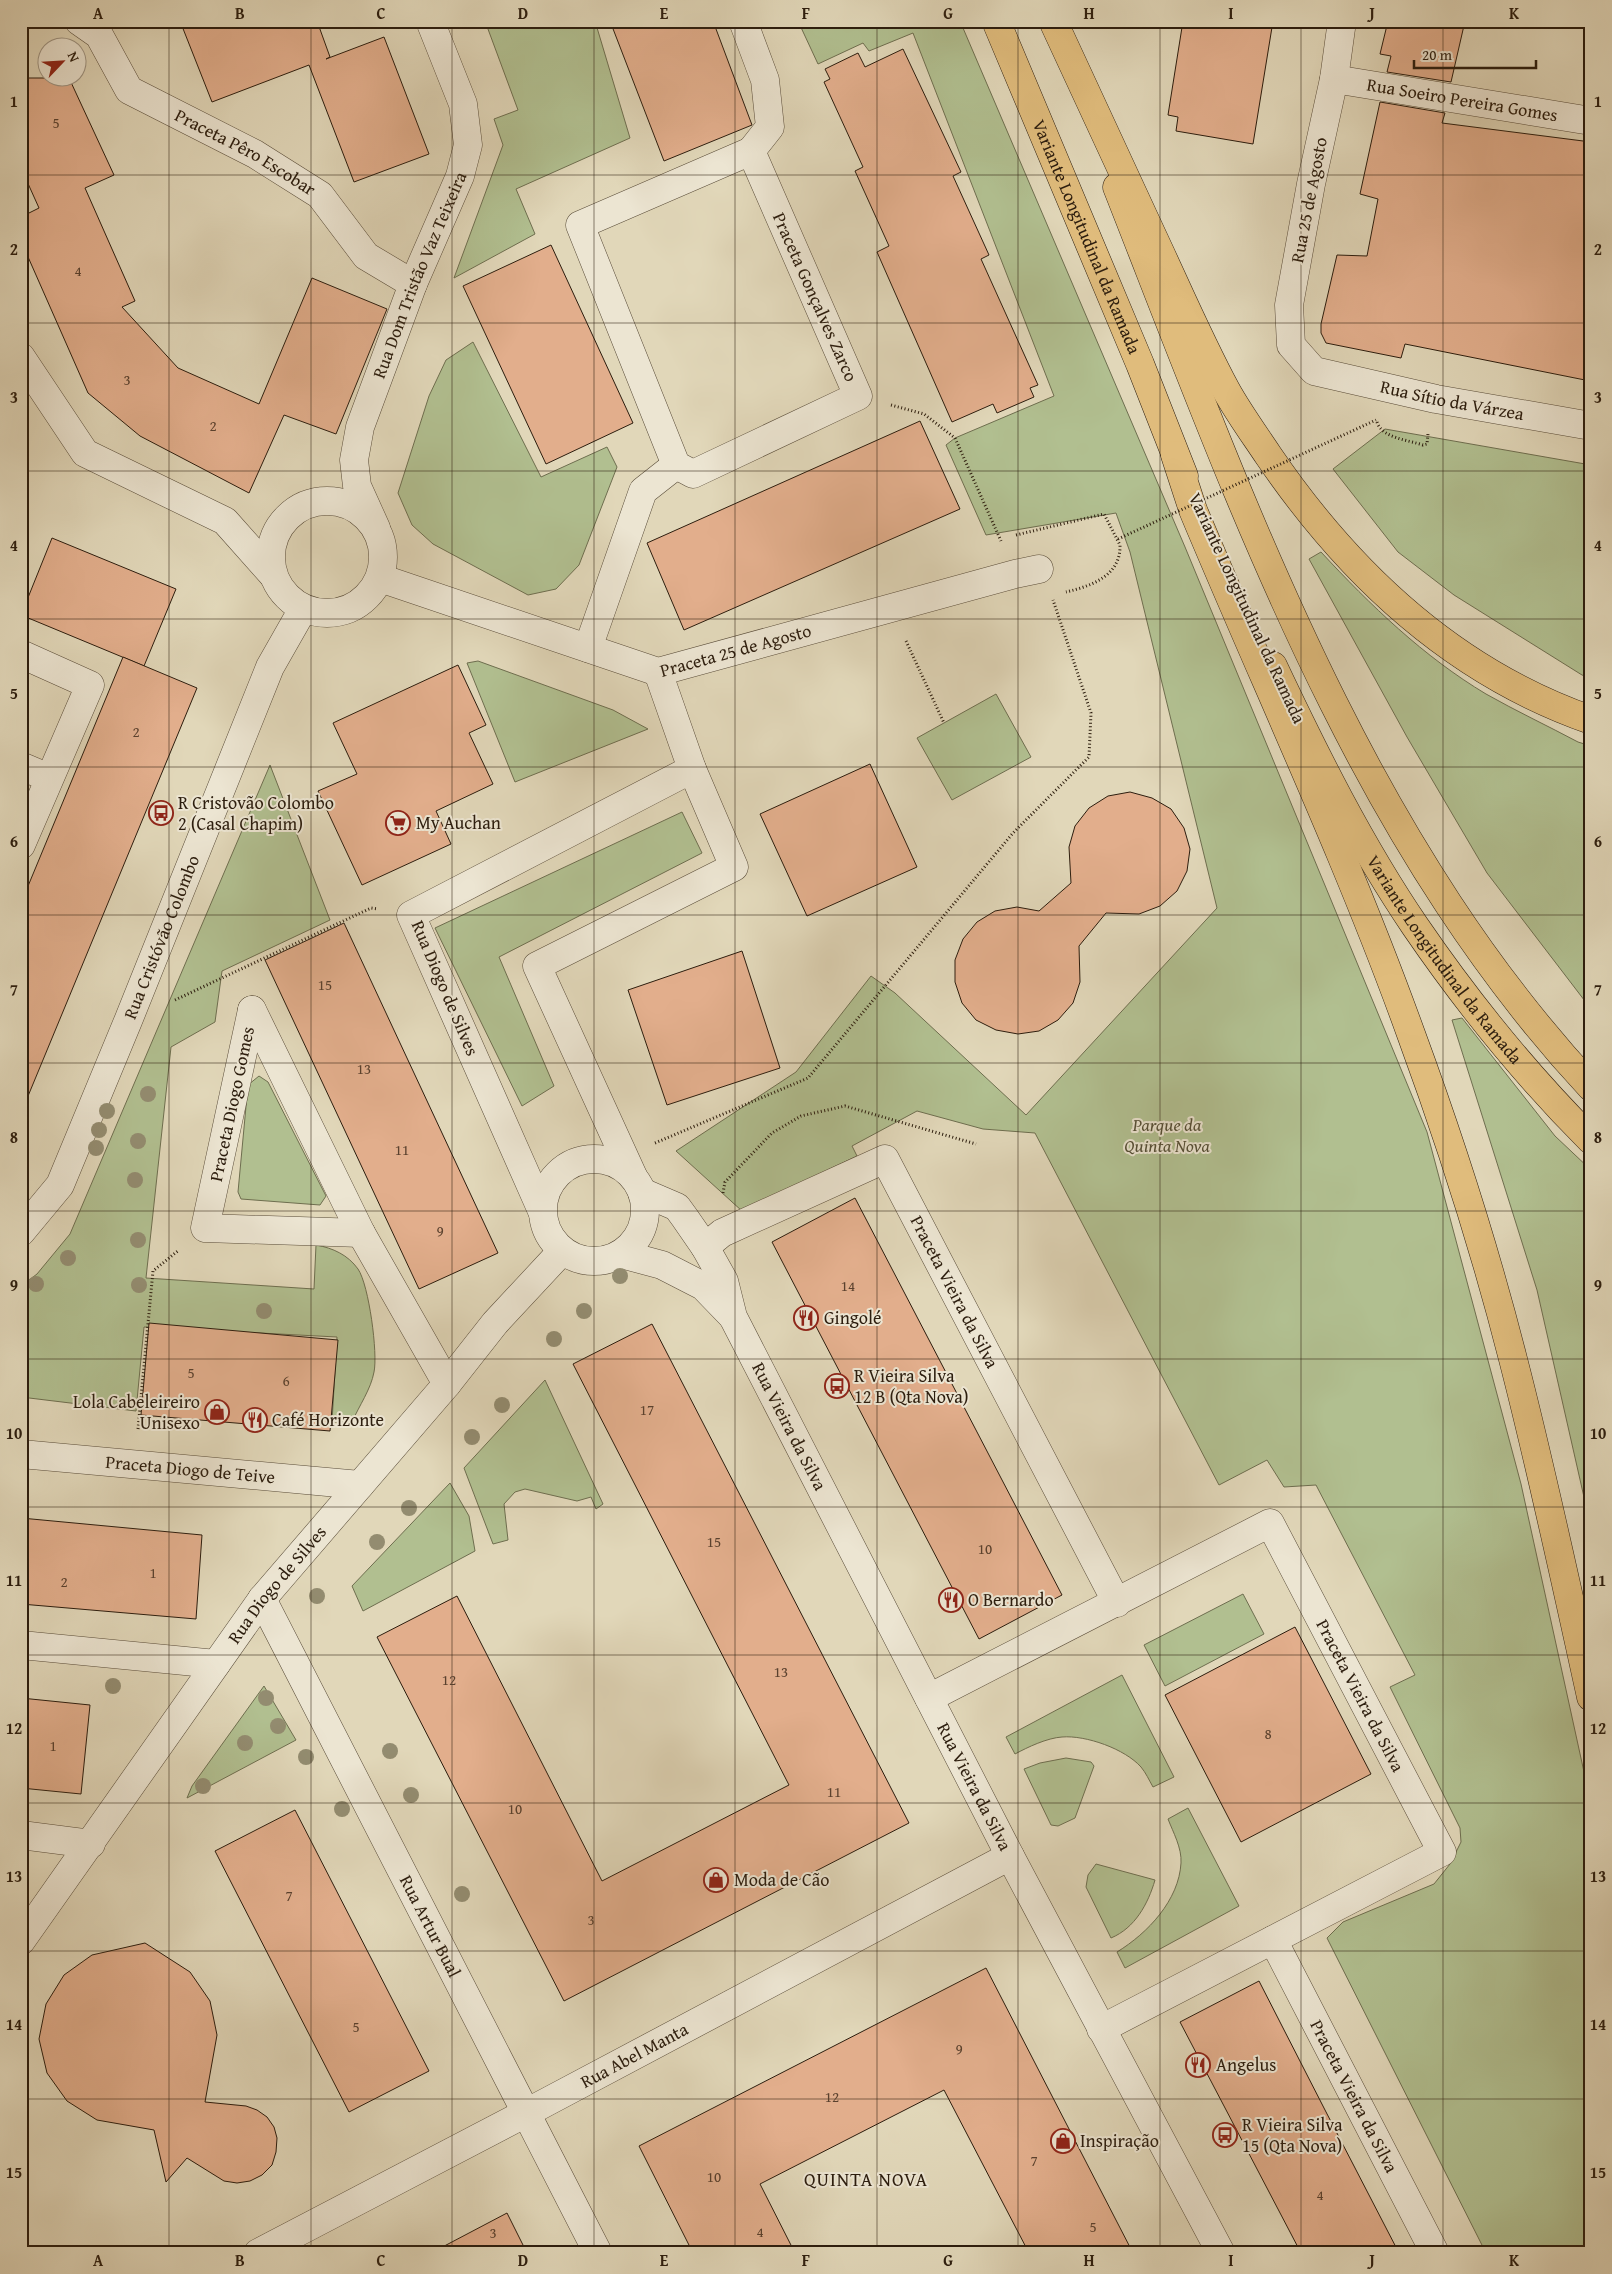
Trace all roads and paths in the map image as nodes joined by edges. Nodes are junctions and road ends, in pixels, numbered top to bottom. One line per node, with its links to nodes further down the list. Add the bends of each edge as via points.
1 (79, 21): 10 (street, Praceta Pêro Escobar, via 99,35 129,90 255,154 320,195 366,256)
2 (430, 21): 10 (street, Rua Dom Tristão Vaz Teixeira, via 462,104 468,145 460,176)
3 (743, 21): 9 (street, via 765,80 770,126)
4 (996, 21): 16 (main road, Variante Longitudinal da Ramada)
5 (1052, 21): 31 (main road, via 1194,330 1227,392 1298,499 1351,562 1405,613 1457,654 1511,686); 39 (main road, Variante Longitudinal da Ramada, via 1226,464 1334,703 1431,878 1527,1015)
6 (1342, 21): 7 (street, Rua 25 de Agosto)
7 (1334, 79): 8 (street, Rua Soeiro Pereira Gomes); 12 (street, Rua 25 de Agosto, via 1289,306 1291,346)
8 (1591, 121)
9 (751, 151): 13 (street, Praceta Gonçalves Zarco); 17 (street, via 580,224)
10 (413, 284): 18 (street, Rua Dom Tristão Vaz Teixeira, via 360,427 354,460 357,486)
11 (21, 357): 22 (street, via 85,453 225,521)
12 (1314, 371): 15 (street, Rua Sítio da Várzea, via 1436,399)
13 (858, 396): 17 (street, Praceta Gonçalves Zarco, via 694,474); 20 (path, via 924,414 955,438)
14 (1376, 420): 19 (path, bridge)
15 (1591, 426)
16 (1175, 455): 40 (main road, Variante Longitudinal da Ramada, via 1284,688 1370,853 1414,925 1460,987 1563,1113); 59 (main road, via 1193,510 1365,913 1415,1044 1513,1356)
17 (676, 465): 28 (street, via 643,491)
18 (376, 528): 22 (street, via 364,514 348,505 331,501 312,503 296,510 274,539 271,556); 23 (street, via 384,561)
19 (1118, 539): 20 (path, via 1104,514); 24 (path, via 1121,550 1107,576 1086,587)
20 (1000, 540): 21 (path)
21 (1027, 571): 27 (street, Praceta 25 de Agosto)
22 (273, 575): 26 (street, via 284,594)
23 (380, 578): 26 (street, via 367,598 348,610 325,614); 28 (street, Praceta 25 de Agosto)
24 (1060, 594)
25 (1051, 596): 42 (path, via 1091,713 1089,757 1014,833 808,1078)
26 (303, 609): 38 (street, Rua Cristóvão Colombo, via 270,667)
27 (890, 609): 30 (street, Praceta 25 de Agosto); 32 (path)
28 (588, 648): 30 (street, Praceta 25 de Agosto)
29 (21, 654): 35 (street, via 90,685)
30 (658, 672): 34 (street)
31 (1591, 720)
32 (944, 723)
33 (21, 766): 35 (street)
34 (692, 769): 37 (street, Rua Diogo de Silves); 42 (street, via 734,867 537,966)
35 (49, 778): 36 (street)
36 (21, 845)
37 (411, 915): 38 (path, via 371,908); 43 (street, Rua Diogo de Silves)
38 (128, 1021): 45 (street, Rua Cristóvão Colombo, via 60,1185)
39 (1591, 1087)
40 (1591, 1140)
41 (976, 1144): 47 (path, via 845,1106 801,1116 772,1133 725,1182)
42 (633, 1175): 43 (street, via 602,1159 583,1160 567,1166 554,1178 545,1194); 47 (street, Rua Vieira da Silva, via 677,1207); 49 (street, via 646,1210 643,1227 634,1243)
43 (542, 1211): 48 (street, Rua Diogo de Silves, via 551,1240)
44 (205, 1228): 46 (street); 46 (street, Praceta Diogo Gomes, via 252,1010); 52 (path, via 153,1272)
45 (21, 1232)
46 (361, 1233): 51 (street, Praceta Diogo Gomes)
47 (713, 1240): 50 (street, Rua Vieira da Silva); 56 (street, Praceta Vieira da Silva, via 885,1159)
48 (562, 1251): 49 (street, via 591,1262); 51 (street, Rua Diogo de Silves, via 495,1323)
49 (621, 1254): 50 (street, Rua Vieira da Silva, via 662,1265 703,1286)
50 (733, 1317): 60 (street, Rua Vieira da Silva)
51 (447, 1384): 54 (street, Rua Diogo de Silves)
52 (139, 1411)
53 (21, 1454): 54 (street, Praceta Diogo de Teive)
54 (360, 1485): 55 (street, Rua Diogo de Silves)
55 (262, 1599): 58 (street, Rua Diogo de Silves); 67 (street, Rua Artur Bual)
56 (1117, 1603): 60 (street, Praceta Vieira da Silva); 64 (street, Praceta Vieira da Silva, via 1270,1523 1442,1852)
57 (21, 1645): 58 (street)
58 (216, 1664): 62 (street, Rua Diogo de Silves)
59 (1591, 1697)
60 (929, 1698): 63 (street, Rua Vieira da Silva)
61 (21, 1836): 62 (street)
62 (91, 1844): 65 (street, Rua Diogo de Silves)
63 (1010, 1856): 66 (street, Rua Vieira da Silva); 67 (street, Rua Abel Manta)
64 (1273, 1940): 66 (street, Praceta Vieira da Silva); 71 (street, Praceta Vieira da Silva)
65 (21, 1941)
66 (1101, 2030): 70 (street, Rua Vieira da Silva)
67 (526, 2113): 68 (street, Rua Abel Manta); 69 (street, Rua Artur Bual)
68 (258, 2253)
69 (598, 2253)
70 (1221, 2253)
71 (1436, 2253)

